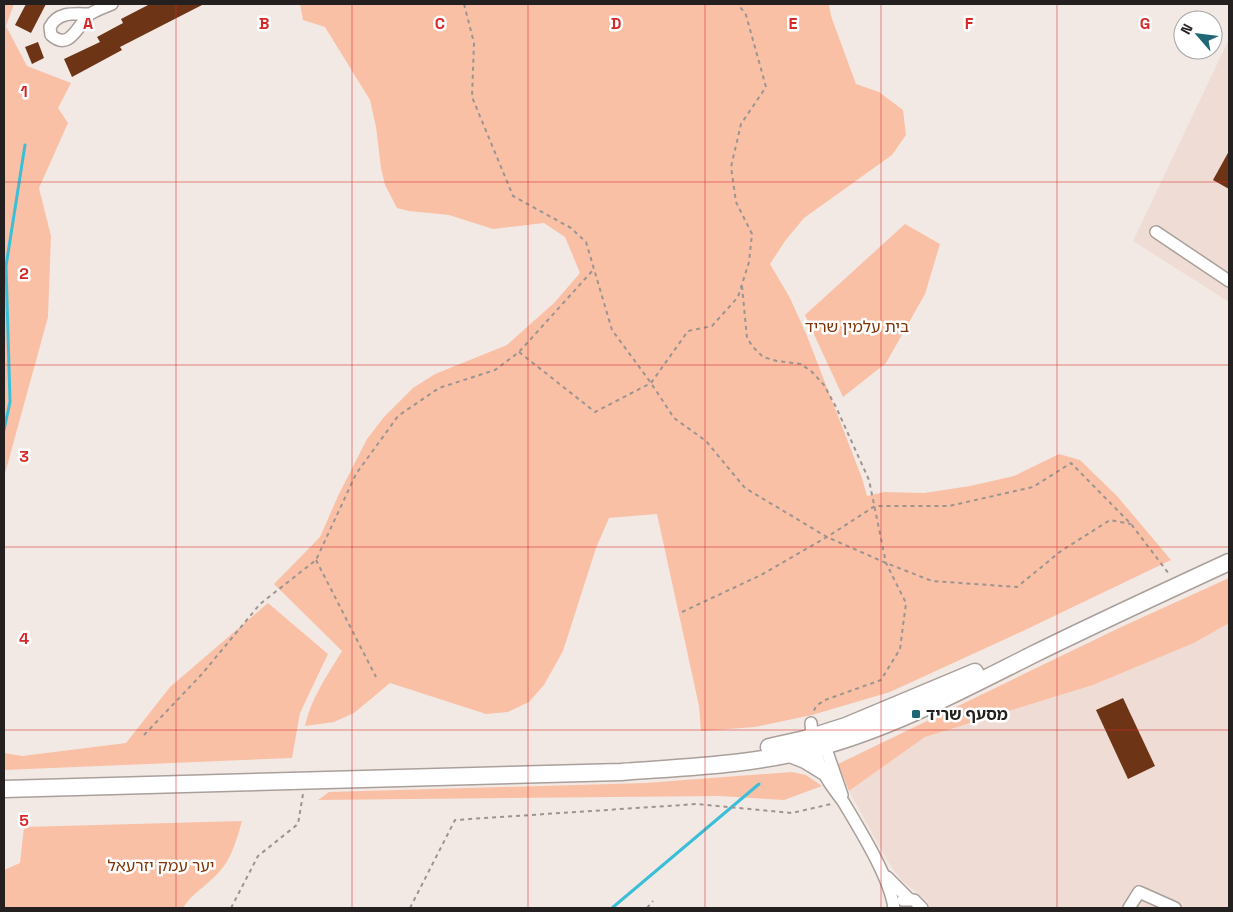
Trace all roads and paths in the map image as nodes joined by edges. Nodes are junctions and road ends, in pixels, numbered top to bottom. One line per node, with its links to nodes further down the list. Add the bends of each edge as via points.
1 (112, 4): 4 (street)
2 (464, 4): 6 (path, via 474,43 472,97 513,196 571,228 586,242)
3 (738, 4): 8 (path, via 746,14 766,87 741,124 731,167 736,202 752,234 750,262)
4 (90, 14)
5 (1156, 232): 7 (street)
6 (594, 268): 9 (path); 10 (path, via 612,330)
7 (1229, 281)
8 (742, 284): 10 (path, via 738,297 712,326 688,331); 11 (path, via 747,338 763,357 800,364 824,385 869,480)
9 (519, 352): 10 (path, via 595,412); 14 (path, via 495,370 440,388 398,416 356,474)
10 (651, 383): 13 (path, via 674,418 706,441 745,488)
11 (875, 506): 12 (path, via 949,506 1033,486 1070,463); 13 (path); 16 (path)
12 (1130, 524): 16 (path, via 1110,520 1061,551 1017,587 932,580); 17 (path)
13 (827, 537): 16 (path); 18 (path, via 761,575)
14 (316, 560): 19 (path); 20 (path, via 260,604 202,674)
15 (1229, 562): 17 (highway)
16 (886, 563): 21 (path, via 906,602 900,650 881,680 819,703 814,710)
17 (1177, 586): 21 (highway, via 1079,632)
18 (682, 612)
19 (376, 677)
20 (144, 735)
21 (816, 738): 22 (highway); 23 (street); 24 (highway); 27 (street, via 838,781)
22 (790, 754): 23 (highway); 24 (highway, via 743,762)
23 (823, 771): 27 (street)
24 (621, 772): 25 (highway)
25 (306, 781): 26 (highway); 31 (path, via 298,824 258,856)
26 (4, 789)
27 (843, 801): 28 (street); 32 (path, via 792,813 697,804 454,820)
28 (881, 870): 29 (street); 34 (street)
29 (909, 899): 34 (street, via 900,901); 35 (street)
30 (653, 901): 33 (path)
31 (231, 908)
32 (410, 908)
33 (647, 908)
34 (894, 908)
35 (922, 908)
36 (1129, 908): 37 (street, via 1139,892)
37 (1175, 908)

